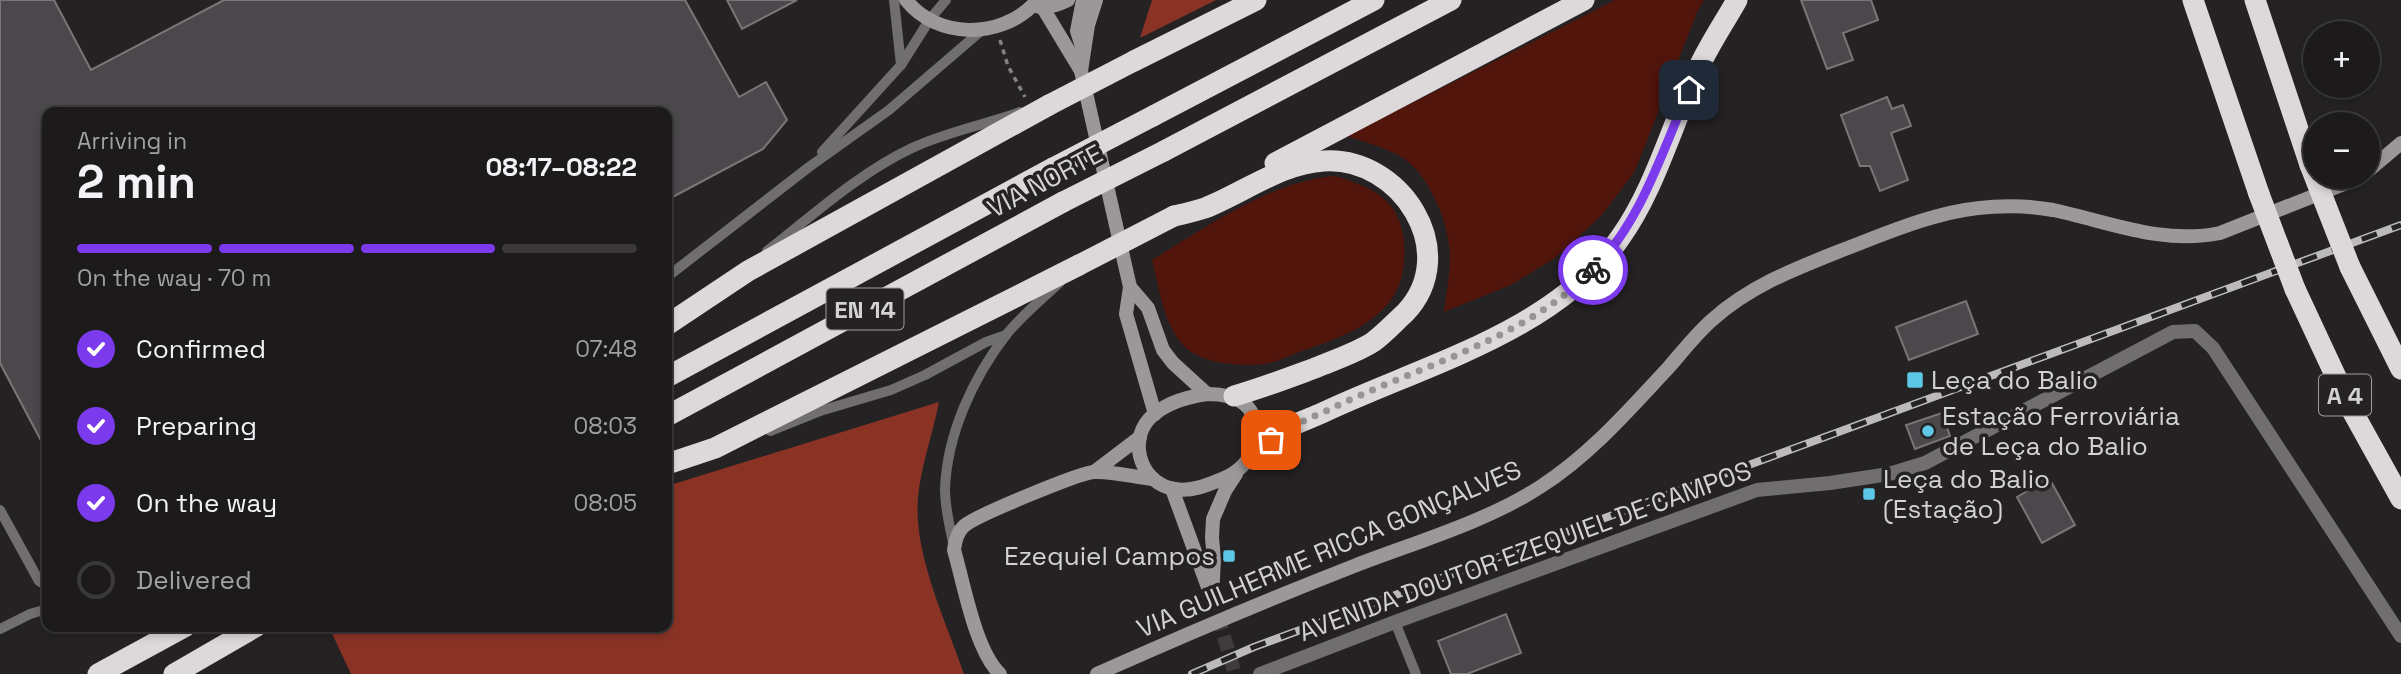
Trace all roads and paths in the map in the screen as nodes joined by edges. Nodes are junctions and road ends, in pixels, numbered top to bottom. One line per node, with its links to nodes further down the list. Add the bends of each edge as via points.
1 (894, 0): 18 (lane)
2 (906, 0): 15 (street)
3 (946, 0): 15 (lane)
4 (1068, 0): 14 (street, via 1059,5)
5 (1083, 0): 17 (street, via 1077,31)
6 (1096, 0): 17 (street)
7 (1255, 0): 20 (highway, bridge)
8 (1374, 0): 33 (highway, VIA NORTE / EN 14, bridge)
9 (1451, 0): 36 (highway, VIA NORTE / EN 14, bridge)
10 (1584, 0): 25 (highway)
11 (1737, 0): 40 (highway, via 1698,68 1636,212 1581,282 1546,309 1505,331 1288,427)
12 (2193, 0): 46 (highway, A 4, bridge, via 2295,289 2350,407)
13 (2255, 0): 32 (highway, A 4, bridge, via 2350,267)
14 (1034, 4): 16 (street, via 1021,18); 19 (street)
15 (930, 19): 16 (street, via 954,30); 18 (lane)
16 (988, 28): 20 (path, via 1009,66); 23 (lane, via 889,110)
17 (1084, 54): 19 (street)
18 (901, 65): 23 (lane)
19 (1081, 71): 28 (street)
20 (1040, 106): 29 (highway); 29 (lane, via 938,136 891,160 842,192)
21 (2401, 144): 22 (street)
22 (2380, 161)
23 (809, 167): 27 (lane)
24 (2331, 189): 61 (street, VIA GUILHERME RICCA GONÇALVES, via 2200,237 2139,232 2041,209 1980,208 1932,217 1789,270 1739,298 1710,321 1620,421 1539,488 1497,510 1243,609)
25 (1174, 216): 26 (highway, bridge); 35 (highway, via 1203,208 1301,164 1343,161 1372,170 1394,186 1410,202 1423,227 1427,269 1420,288 1408,310 1374,341 1346,356)
26 (1079, 265): 31 (lane); 39 (highway)
27 (672, 273)
28 (1130, 287): 34 (street, via 1148,308 1172,363); 37 (street, via 1126,314)
29 (705, 299): 30 (highway)
30 (672, 322)
31 (1006, 335): 39 (lane, via 891,390); 48 (lane, via 963,408 949,459 945,488)
32 (2401, 369)
33 (672, 374)
34 (1207, 394): 35 (street); 37 (street, via 1176,401)
35 (1234, 396): 40 (street, via 1248,407 1255,424)
36 (672, 412)
37 (1155, 414): 38 (street)
38 (1140, 437): 43 (street); 44 (street, via 1140,457)
39 (715, 448): 41 (highway)
40 (1253, 452): 42 (street)
41 (672, 462)
42 (1240, 469): 45 (street, via 1207,485); 45 (street, via 1213,519 1212,596)
43 (1094, 472): 44 (street); 48 (street, via 973,520 959,532)
44 (1153, 479): 45 (street)
45 (1172, 489)
46 (2401, 499)
47 (0, 510): 49 (lane)
48 (954, 550): 56 (street)
49 (42, 583)
50 (42, 610): 52 (lane)
51 (1395, 621): 55 (street, AVENIDA DOUTOR EZEQUIEL DE CAMPOS, via 1757,490 1889,474 1925,463 2173,332 2195,331 2213,348); 62 (street, AVENIDA DOUTOR EZEQUIEL DE CAMPOS); 63 (lane)
52 (0, 629)
53 (175, 632): 57 (highway)
54 (247, 632): 58 (highway)
55 (2401, 636)
56 (982, 647): 59 (lane); 60 (street)
57 (98, 674)
58 (174, 674)
59 (989, 674)
60 (1000, 674)
61 (1097, 674)
62 (1259, 674)
63 (1416, 674)

